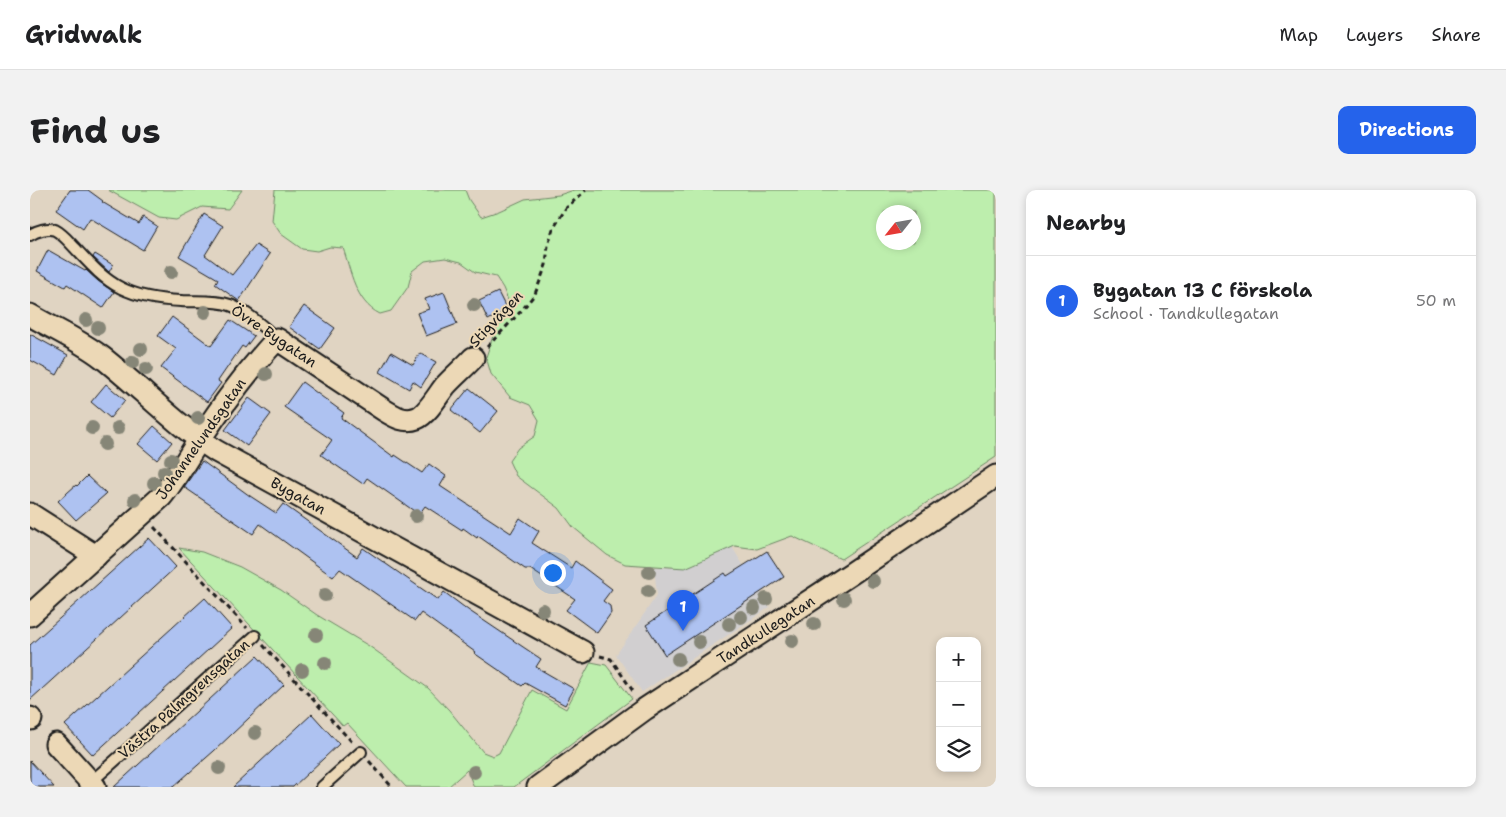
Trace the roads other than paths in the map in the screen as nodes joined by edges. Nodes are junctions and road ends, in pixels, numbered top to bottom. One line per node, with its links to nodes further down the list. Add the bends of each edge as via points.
1 (30, 235): 3 (lane, Övre Bygatan, via 54,230 63,235 106,279 122,288 160,299 229,304)
2 (30, 315): 5 (street, Bygatan, via 102,357)
3 (277, 338): 4 (street, Övre Bygatan, via 384,410 409,420 423,414); 5 (street, Johannelundsgatan, via 256,361)
4 (473, 358)
5 (199, 440): 8 (street, Johannelundsgatan, via 162,497); 11 (street, Bygatan)
6 (996, 476): 16 (street, Tandkullegatan, via 645,709)
7 (30, 514): 8 (street)
8 (96, 556): 9 (street, Johannelundsgatan)
9 (30, 614)
10 (255, 636): 14 (lane, Västra Palmgrensgatan)
11 (583, 652)
12 (56, 744): 14 (street, Västra Palmgrensgatan)
13 (361, 752): 15 (lane)
14 (93, 785)
15 (322, 787)
16 (538, 787)

